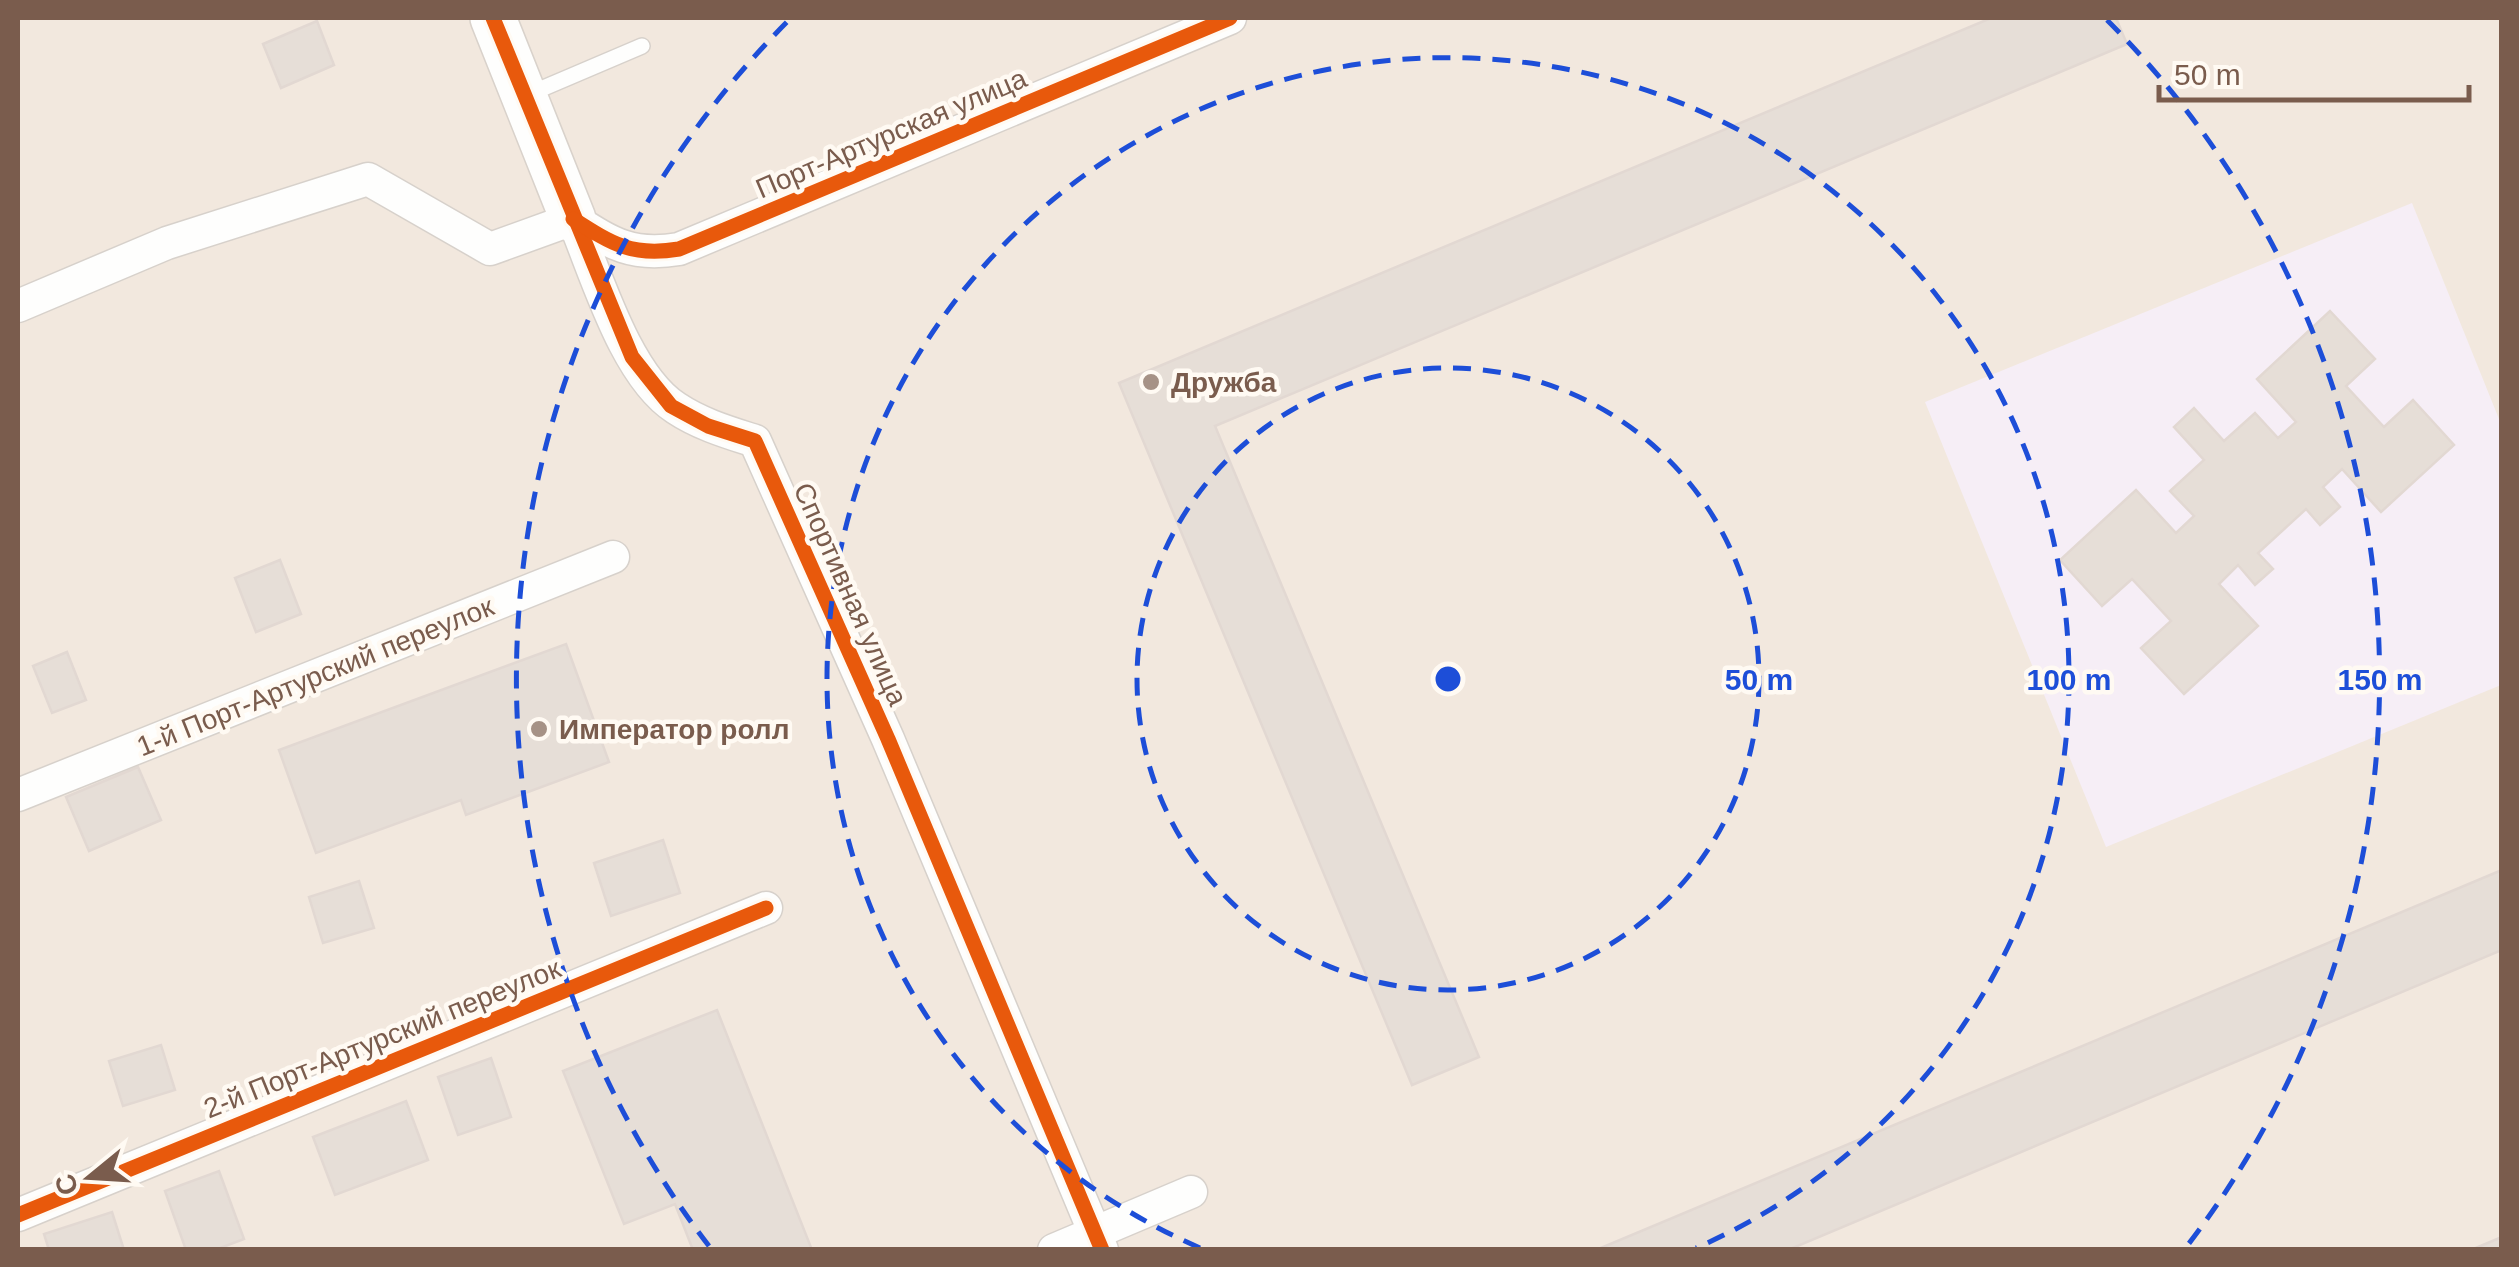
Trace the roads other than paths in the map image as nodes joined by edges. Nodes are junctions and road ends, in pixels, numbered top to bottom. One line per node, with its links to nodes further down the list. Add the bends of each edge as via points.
1 (493, 18): 4 (street, Спортивная улица)
2 (1230, 18): 5 (street, Порт-Артурская улица, via 679,249 647,254 610,243)
3 (642, 46): 4 (lane)
4 (524, 97): 5 (street, Спортивная улица)
5 (573, 219): 6 (street, via 490,249 368,179 167,243); 12 (street, Спортивная улица, via 632,357 652,382 672,406 754,440 888,738)
6 (18, 306)
7 (613, 557): 8 (street, 1-й Порт-Артурский переулок)
8 (18, 794)
9 (766, 908): 11 (street, 2-й Порт-Артурский переулок)
10 (1191, 1192): 12 (street)
11 (18, 1216)
12 (1098, 1242): 13 (street)
13 (1054, 1250)

